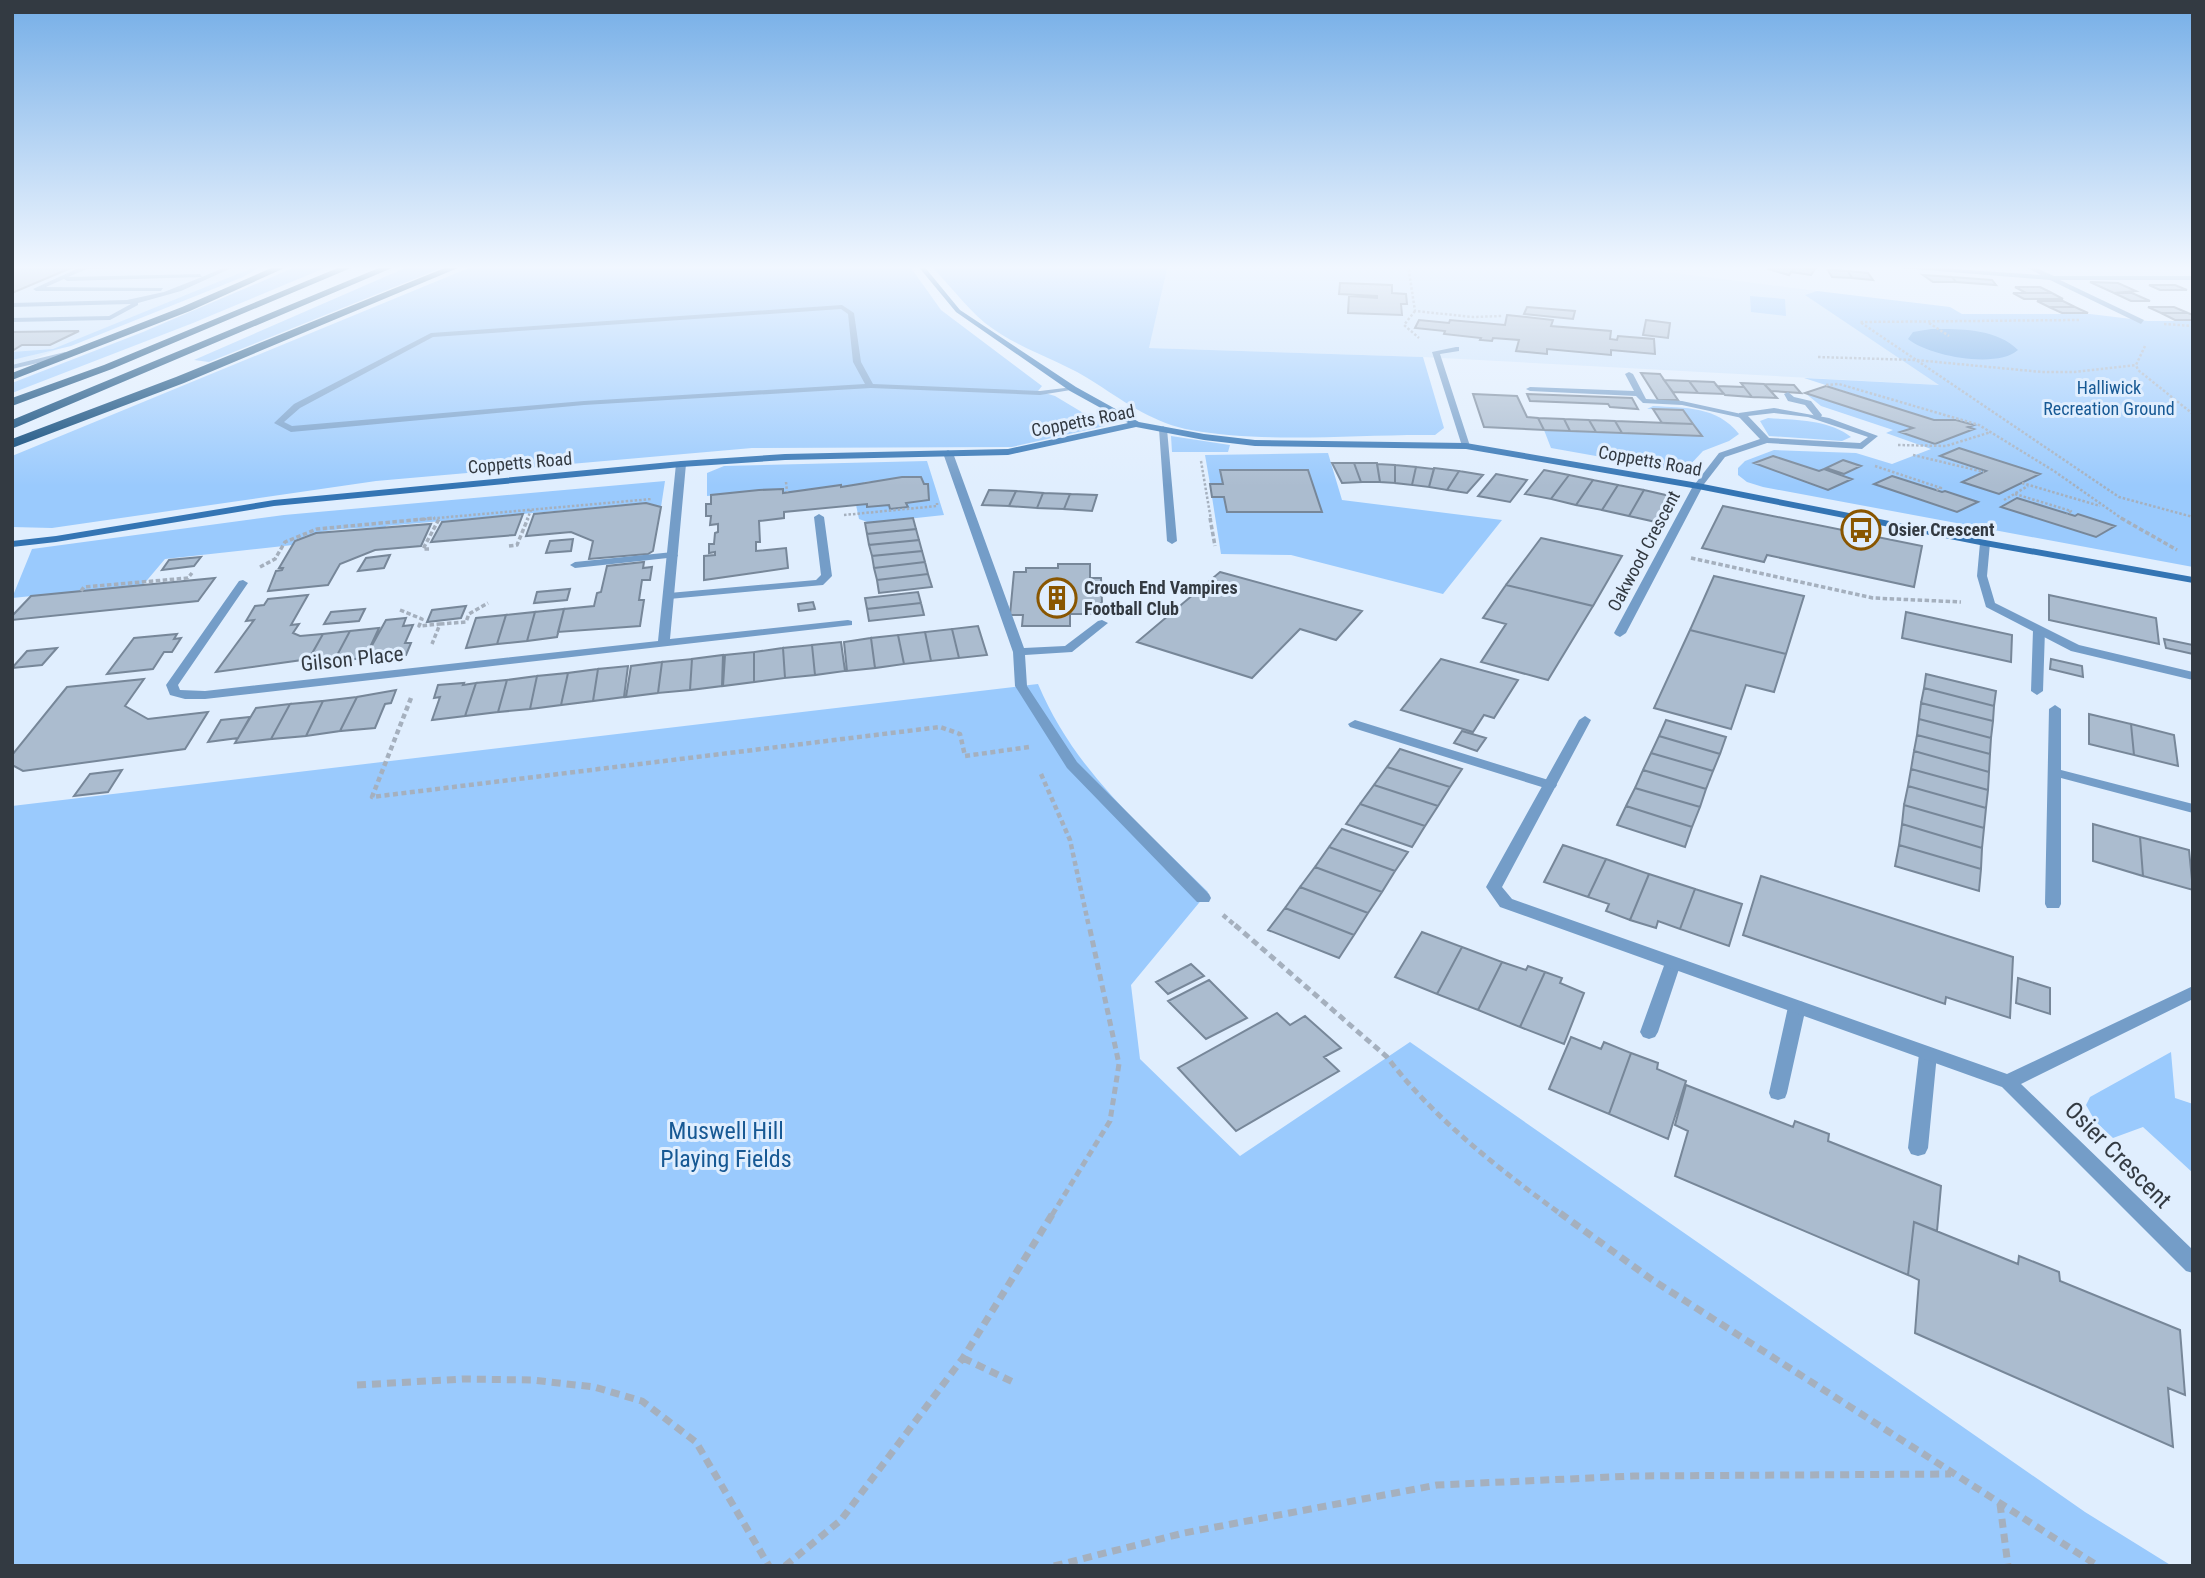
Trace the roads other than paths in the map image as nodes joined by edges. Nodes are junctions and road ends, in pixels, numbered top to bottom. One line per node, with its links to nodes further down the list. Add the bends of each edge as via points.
1 (110, 339): 8 (highway)
2 (176, 339): 18 (highway)
3 (218, 339): 22 (highway)
4 (281, 339): 25 (highway)
5 (425, 339): 13 (street, via 297,406 278,423 291,429 584,403)
6 (853, 339): 13 (street, via 863,380)
7 (999, 339): 14 (street)
8 (90, 347): 10 (street); 12 (highway)
9 (1456, 349): 26 (street, via 1436,352)
10 (12, 367)
11 (1629, 374): 16 (street)
12 (12, 377)
13 (870, 386): 14 (street, via 1040,393)
14 (1073, 389): 21 (street)
15 (1530, 389): 16 (street)
16 (1640, 394): 19 (street, via 1643,401)
17 (1788, 394): 20 (street, via 1808,403)
18 (12, 402)
19 (1742, 415): 20 (street, via 1753,411); 24 (street)
20 (1818, 415): 24 (street, via 1874,436 1862,446)
21 (1136, 424): 23 (street, Coppetts Road); 27 (street, Coppetts Road, via 1008,452)
22 (12, 425)
23 (1163, 429): 26 (street, Coppetts Road, via 1255,443); 31 (street)
24 (1766, 440): 29 (street, Oakwood Crescent, via 1722,455)
25 (12, 445)
26 (1466, 446): 29 (street, Coppetts Road)
27 (948, 453): 28 (street, Coppetts Road); 44 (street)
28 (681, 464): 33 (street, Coppetts Road, via 274,503); 34 (street)
29 (1698, 486): 32 (street, Coppetts Road); 42 (street, Oakwood Crescent)
30 (819, 517): 38 (street, via 827,576 819,583)
31 (1172, 541)
32 (1985, 542): 36 (street, Coppetts Road); 41 (street, via 1982,576 1990,605)
33 (12, 544)
34 (673, 555): 35 (street); 38 (street)
35 (575, 565)
36 (2193, 580)
37 (243, 583): 43 (street, Gilson Place, via 172,685 174,692 205,695)
38 (669, 596): 43 (street)
39 (848, 623): 43 (street, Gilson Place)
40 (1102, 623): 44 (street, via 1068,649)
41 (2039, 630): 45 (street, via 2075,648); 46 (street)
42 (1620, 632)
43 (664, 644)
44 (1019, 652): 53 (street, via 1021,686 1072,765)
45 (2193, 676)
46 (2037, 691)
47 (2055, 709): 50 (street)
48 (1585, 720): 51 (street, Osier Crescent)
49 (1355, 724): 51 (street)
50 (2054, 772): 52 (street); 54 (street)
51 (1550, 785): 55 (street, Osier Crescent, via 1494,887 1506,903)
52 (2193, 809)
53 (1203, 898)
54 (2053, 904)
55 (1673, 962): 57 (street, Osier Crescent); 58 (street)
56 (2193, 992): 60 (street)
57 (1797, 1007): 59 (street, Osier Crescent); 61 (street)
58 (1649, 1032)
59 (1928, 1054): 60 (street, Osier Crescent); 62 (street)
60 (2008, 1082): 63 (street, Osier Crescent)
61 (1778, 1093)
62 (1918, 1149)
63 (2193, 1264)

